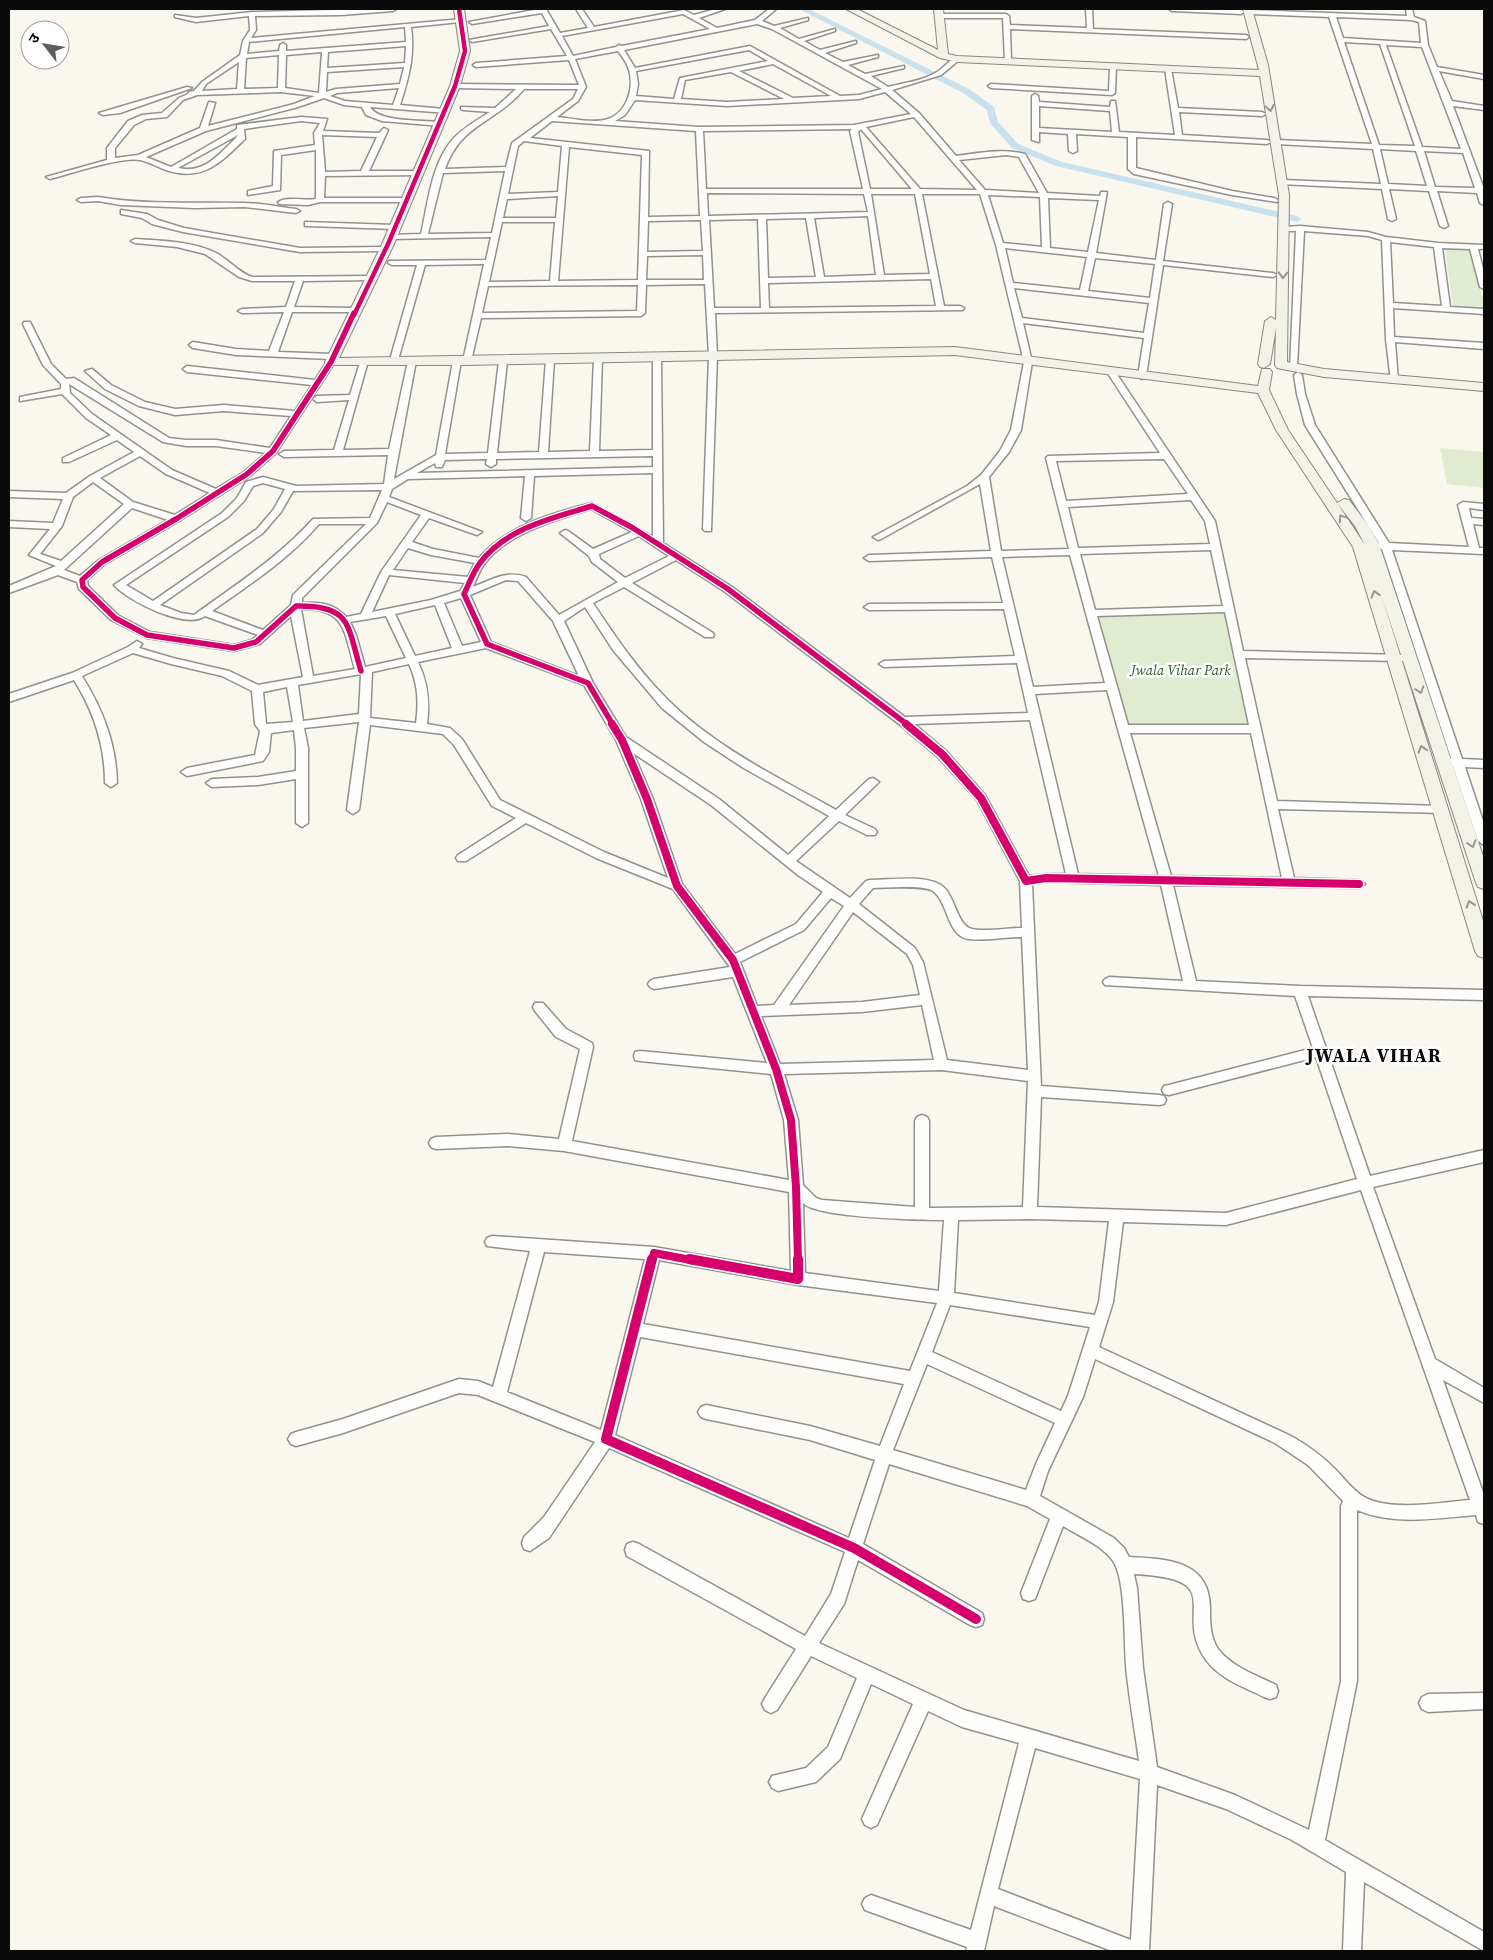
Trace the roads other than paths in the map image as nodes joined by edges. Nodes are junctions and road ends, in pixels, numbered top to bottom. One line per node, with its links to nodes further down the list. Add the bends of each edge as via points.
1 (392, 9): 14 (street)
2 (579, 9): 27 (street)
3 (722, 9): 18 (street)
4 (774, 9): 22 (street)
5 (851, 9): 48 (main road)
6 (1089, 9): 30 (street)
7 (1172, 9): 11 (street)
8 (1409, 9): 19 (street)
9 (544, 10): 21 (street); 24 (street)
10 (682, 10): 18 (street); 27 (street)
11 (1245, 10): 16 (street); 33 (main road); 63 (main road)
12 (940, 12): 13 (street); 48 (main road)
13 (1006, 12): 25 (street)
14 (252, 14): 17 (street, via 196,20); 34 (street, via 253,30)
15 (460, 14): 23 (street); 68 (main road, via 465,51)
16 (1332, 15): 19 (street); 37 (street)
17 (177, 16)
18 (694, 17): 28 (street)
19 (1411, 18): 41 (street, via 1422,21)
20 (806, 19): 26 (street)
21 (472, 22)
22 (757, 22): 26 (street); 28 (street)
23 (408, 24): 32 (street); 40 (street)
24 (554, 27): 31 (street); 35 (street)
25 (1008, 27): 30 (street); 51 (street)
26 (774, 28): 36 (street)
27 (592, 29): 31 (street)
28 (714, 29): 42 (street)
29 (833, 30): 36 (street)
30 (1090, 30): 33 (street)
31 (559, 35): 49 (street)
32 (282, 36): 34 (street); 45 (street)
33 (1246, 37): 63 (main road)
34 (248, 40): 46 (street)
35 (472, 40)
36 (798, 40): 44 (street)
37 (1340, 40): 39 (street); 117 (street)
38 (854, 42): 44 (street)
39 (1382, 42): 41 (street); 119 (street)
40 (411, 44): 43 (street); 54 (street)
41 (1425, 45): 58 (street)
42 (619, 47): 49 (street); 61 (street)
43 (325, 51): 45 (street); 60 (street)
44 (820, 52): 53 (street)
45 (283, 53): 46 (street); 73 (street)
46 (243, 56): 66 (street); 76 (street)
47 (876, 56): 53 (street)
48 (942, 56): 50 (main road)
49 (571, 58): 55 (street); 71 (street)
50 (957, 59): 51 (main road); 74 (street, via 938,74)
51 (1008, 61): 56 (main road)
52 (774, 62): 61 (street, via 750,48); 62 (street); 81 (street)
53 (842, 64): 64 (street)
54 (409, 65): 60 (street); 67 (street)
55 (476, 65)
56 (1113, 66): 59 (main road); 78 (street)
57 (902, 67): 64 (street)
58 (1434, 68): 65 (street); 85 (street)
59 (1168, 69): 63 (main road); 93 (street)
60 (323, 70): 79 (street)
61 (633, 70): 80 (street)
62 (732, 70): 82 (street); 83 (street, via 682,79)
63 (1260, 73): 96 (main road); 115 (main road, one-way to 115)
64 (864, 76): 74 (street)
65 (1484, 77)
66 (204, 83): 75 (street); 77 (street)
67 (403, 86): 79 (street); 88 (street)
68 (461, 86): 69 (street); 94 (main road)
69 (522, 86): 71 (street); 92 (street)
70 (991, 86): 72 (street)
71 (583, 87): 98 (street, via 576,100)
72 (1034, 88): 78 (street); 86 (street)
73 (281, 90): 76 (street); 79 (street)
74 (887, 90): 81 (street); 97 (street)
75 (178, 92): 77 (street); 95 (street)
76 (240, 92): 77 (street)
77 (196, 93): 124 (street, via 181,99 164,115 145,117 131,123 111,148)
78 (1112, 93): 91 (street)
79 (322, 95): 87 (street, via 344,103); 104 (street, via 296,106)
80 (633, 98): 83 (street); 100 (street, via 615,120)
81 (839, 98): 82 (street)
82 (792, 101): 83 (street)
83 (677, 102)
84 (211, 103): 104 (street)
85 (1449, 103): 90 (street); 121 (street)
86 (1035, 104): 91 (street); 106 (street)
87 (365, 105): 88 (street); 99 (street, via 374,116)
88 (396, 107): 94 (street)
89 (463, 108): 92 (street)
90 (1484, 108)
91 (1114, 109): 109 (street)
92 (498, 110): 127 (street, via 456,140)
93 (1174, 110): 96 (street); 112 (street)
94 (444, 111): 101 (main road)
95 (103, 113)
96 (1262, 114): 115 (main road)
97 (916, 115): 102 (street); 123 (street)
98 (550, 119): 100 (street); 113 (street)
99 (392, 120): 101 (street); 110 (street)
100 (604, 122): 103 (street)
101 (438, 124): 129 (main road)
102 (861, 125): 103 (street); 137 (street, via 854,131); 138 (street)
103 (699, 129): 135 (street)
104 (203, 130): 122 (street)
105 (240, 130): 108 (street, via 240,127 308,119 324,121); 125 (street); 125 (street, via 242,137 238,142 208,167 192,172)
106 (1036, 130): 107 (street); 114 (street)
107 (1072, 132): 109 (street); 120 (street)
108 (318, 133): 110 (street); 118 (street)
109 (1116, 134): 111 (street)
110 (380, 135): 128 (street)
111 (1132, 135): 112 (street); 147 (street, via 1132,169 1136,172)
112 (1178, 137): 115 (street)
113 (522, 139): 116 (street); 126 (street, via 515,145)
114 (1036, 140)
115 (1272, 142): 117 (street); 132 (main road); 147 (main road)
116 (566, 144): 141 (street); 157 (street, via 646,153)
117 (1376, 146): 119 (street); 133 (street)
118 (319, 147): 130 (street); 140 (street, via 277,153 277,188)
119 (1419, 148): 121 (street); 134 (street)
120 (1073, 151)
121 (1466, 151): 136 (street)
122 (140, 157): 124 (street); 125 (street)
123 (954, 159): 139 (street); 142 (street, via 997,153 1022,156)
124 (110, 161): 131 (street)
125 (172, 169)
126 (509, 169): 127 (street); 143 (street)
127 (440, 171): 167 (street)
128 (364, 173): 129 (street); 130 (street)
129 (417, 173): 146 (main road)
130 (321, 174): 145 (street)
131 (50, 177)
132 (1283, 182): 133 (street); 147 (main road)
133 (1386, 188): 134 (street); 158 (street)
134 (1431, 188): 136 (street); 162 (street)
135 (702, 191): 137 (street); 156 (street)
136 (1482, 191): 148 (street)
137 (867, 192): 138 (street); 153 (street)
138 (918, 192): 139 (street); 184 (street)
139 (983, 192): 142 (street); 170 (street)
140 (251, 193)
141 (562, 194): 143 (street); 160 (street)
142 (1044, 195): 175 (street); 178 (street, via 1104,196)
143 (503, 197): 159 (street)
144 (81, 200): 150 (street, via 195,206 245,205)
145 (320, 200): 146 (street); 150 (street, via 279,202)
146 (407, 200): 165 (main road)
147 (1278, 202): 163 (main road)
148 (1484, 202)
149 (1168, 204): 182 (street)
150 (274, 210): 151 (street)
151 (296, 211)
152 (124, 212): 174 (street, via 184,230 300,250)
153 (872, 214): 154 (street); 186 (street)
154 (810, 216): 155 (street); 188 (street)
155 (762, 217): 156 (street); 189 (street)
156 (704, 218): 157 (street); 176 (street)
157 (644, 219): 177 (street)
158 (1392, 219)
159 (498, 220): 160 (street); 166 (street)
160 (559, 220): 193 (street)
161 (308, 224): 165 (street)
162 (1444, 226)
163 (1281, 227): 164 (street); 183 (main road); 204 (main road, one-way to 204)
164 (1300, 228): 168 (street, via 1368,234); 208 (street)
165 (396, 234): 167 (street); 174 (main road)
166 (495, 235): 167 (street); 180 (street)
167 (424, 236)
168 (1386, 239): 171 (street); 198 (street)
169 (135, 241): 187 (street, via 203,251 246,278)
170 (1000, 245): 175 (street); 194 (street)
171 (1438, 245): 172 (street); 202 (street)
172 (1473, 246): 173 (street); 195 (street)
173 (1484, 247)
174 (385, 249): 185 (main road)
175 (1046, 250): 178 (street)
176 (706, 253): 177 (street); 190 (street)
177 (643, 254): 191 (street)
178 (1092, 255): 182 (street); 196 (street)
179 (422, 262): 180 (street); 181 (street); 222 (street)
180 (489, 262): 192 (street)
181 (392, 263)
182 (1160, 263): 183 (street); 197 (street)
183 (1273, 275): 230 (main road, via 1270,333)
184 (934, 276): 186 (street); 201 (street)
185 (371, 278): 187 (street); 203 (main road)
186 (880, 278): 188 (street)
187 (300, 279): 200 (street)
188 (820, 279): 189 (street)
189 (764, 281): 206 (street)
190 (708, 282): 191 (street); 207 (street)
191 (642, 283): 193 (street); 210 (street, via 641,313)
192 (484, 284): 193 (street); 210 (street)
193 (554, 284)
194 (1010, 285): 196 (street); 211 (street)
195 (1484, 287)
196 (1084, 293): 197 (street)
197 (1154, 301): 213 (street)
198 (1389, 305): 202 (street); 214 (street)
199 (960, 308): 201 (street)
200 (290, 309): 203 (street); 205 (street); 217 (street)
201 (941, 309): 206 (street)
202 (1446, 309): 209 (street)
203 (356, 310): 221 (main road)
204 (1282, 310): 208 (street); 230 (main road)
205 (242, 311)
206 (765, 311): 207 (street)
207 (710, 312): 218 (street)
208 (1295, 312): 230 (street)
209 (1484, 312)
210 (477, 316): 226 (street)
211 (1018, 320): 213 (street); 228 (street)
212 (27, 324): 236 (street, via 47,365)
213 (1149, 336): 233 (street)
214 (1390, 339): 216 (street); 234 (street)
215 (193, 345): 217 (street)
216 (1484, 346)
217 (273, 354): 221 (street)
218 (712, 356): 219 (main road); 228 (main road, via 955,351); 281 (street)
219 (657, 358): 220 (main road); 248 (street)
220 (598, 359): 223 (main road); 251 (street)
221 (334, 360): 224 (main road); 235 (street)
222 (394, 360): 224 (main road); 225 (main road)
223 (550, 360): 227 (main road); 250 (street)
224 (364, 361): 239 (street)
225 (412, 361): 226 (main road); 246 (street)
226 (462, 361): 227 (main road); 254 (street)
227 (504, 361): 252 (street)
228 (1028, 362): 232 (main road); 261 (street, via 1016,430)
229 (186, 369): 235 (street)
230 (1279, 370): 234 (main road); 238 (main road); 288 (street, via 1301,394 1310,425); 288 (main road, via 1277,402 1288,429 1361,525)
231 (89, 371): 242 (street, via 108,388 142,404 175,412 224,408)
232 (1111, 372): 233 (main road); 253 (street)
233 (1142, 376): 238 (main road)
234 (1394, 380): 237 (main road)
235 (317, 383): 242 (street)
236 (65, 387): 240 (street); 243 (street, via 69,398); 244 (street, via 71,380 166,440 216,442)
237 (1484, 387)
238 (1263, 390): 288 (main road, one-way to 238, via 1282,430)
239 (354, 397): 241 (street); 247 (street)
240 (23, 399)
241 (318, 399)
242 (297, 414): 244 (street)
243 (117, 436): 245 (street); 255 (street)
244 (273, 451): 265 (street, via 247,474)
245 (141, 452): 262 (street); 265 (street, via 169,472)
246 (393, 452): 247 (street); 263 (street)
247 (338, 453): 249 (street)
248 (657, 453): 251 (street); 256 (street)
249 (284, 454)
250 (543, 454): 251 (street); 252 (street)
251 (594, 454)
252 (492, 455): 254 (street); 258 (street)
253 (1167, 456): 269 (street); 271 (street, via 1051,458)
254 (440, 457): 259 (street); 260 (street)
255 (66, 460)
256 (657, 470): 257 (street); 285 (street)
257 (530, 472): 258 (street); 274 (street)
258 (490, 474): 259 (street)
259 (438, 475): 260 (street)
260 (406, 476): 263 (street)
261 (984, 477): 286 (street, via 970,488); 292 (street)
262 (93, 478): 267 (street); 270 (street)
263 (388, 487): 264 (street); 268 (street)
264 (290, 488): 307 (street, via 278,510 260,531); 307 (street, via 263,480 248,484 240,499 225,514 119,585)
265 (217, 493): 275 (street)
266 (9, 494): 267 (street)
267 (68, 496): 280 (street)
268 (384, 498): 273 (street); 277 (street)
269 (1194, 498): 271 (street); 289 (street, via 1210,521)
270 (130, 504): 275 (street); 297 (street)
271 (1064, 504): 290 (street)
272 (1484, 507): 276 (street, via 1463,505)
273 (426, 515): 282 (street); 287 (street)
274 (526, 518)
275 (176, 519): 299 (street, via 102,562)
276 (1467, 520): 278 (street); 291 (street)
277 (374, 521): 305 (street); 311 (street, via 316,521 302,540 257,577)
278 (1484, 522)
279 (9, 524): 280 (street)
280 (57, 526): 297 (street, via 34,555)
281 (708, 529)
282 (477, 532)
283 (639, 532): 285 (street); 293 (street, via 599,550); 296 (street, via 592,506 538,522 494,547)
284 (564, 533): 293 (street)
285 (659, 535): 294 (street)
286 (878, 537)
287 (408, 544): 296 (street, via 431,552); 298 (street)
288 (1371, 544): 291 (street); 324 (main road); 346 (street)
289 (1215, 547): 290 (street); 310 (street)
290 (1074, 551): 292 (street); 313 (street)
291 (1480, 551)
292 (996, 553): 295 (street); 308 (street)
293 (594, 556): 301 (street)
294 (676, 556): 301 (street); 339 (street, via 728,589)
295 (869, 558)
296 (482, 561): 300 (street)
297 (60, 568): 299 (street); 302 (street)
298 (386, 572): 300 (street); 314 (street)
299 (82, 580): 318 (street, via 83,588 115,618)
300 (470, 580): 303 (street)
301 (624, 582): 306 (street); 319 (street)
302 (9, 590)
303 (464, 594): 304 (street); 316 (street, via 502,578 517,576); 320 (street)
304 (438, 601): 312 (street); 322 (street)
305 (297, 602): 315 (street, via 328,608); 317 (street); 330 (street)
306 (587, 602): 316 (street); 356 (street, via 617,648 666,705 746,764)
307 (153, 606): 311 (street, via 187,618 196,618)
308 (1008, 606): 309 (street); 325 (street)
309 (869, 608)
310 (1229, 609): 313 (street); 323 (street)
311 (203, 612): 317 (street)
312 (389, 612): 314 (street); 326 (street)
313 (1092, 613): 333 (street)
314 (365, 616): 315 (street)
315 (345, 620): 328 (street)
316 (558, 620): 332 (street)
317 (265, 634): 318 (street, via 248,645 234,648)
318 (147, 635): 321 (street)
319 (709, 635)
320 (487, 644): 322 (street); 332 (street)
321 (132, 649): 329 (street); 334 (street, via 225,673)
322 (458, 650): 326 (street)
323 (1239, 654): 324 (street); 344 (street)
324 (1402, 658): 346 (main road, one-way to 346); 355 (main road, one-way to 324)
325 (1021, 659): 327 (street); 335 (street)
326 (412, 660): 328 (street); 341 (street, via 423,689)
327 (884, 664)
328 (364, 671): 330 (street); 338 (street)
329 (76, 675): 336 (street); 351 (street, via 102,722 112,760)
330 (308, 680): 331 (street)
331 (292, 683): 334 (street); 340 (street)
332 (588, 683): 345 (street)
333 (1112, 686): 335 (street); 343 (street)
334 (257, 689): 342 (street, via 260,724)
335 (1029, 691): 337 (street)
336 (9, 698)
337 (1034, 716): 339 (street); 364 (street)
338 (365, 719): 340 (street); 341 (street); 354 (street)
339 (908, 720): 363 (street, via 981,798)
340 (299, 725): 342 (street); 349 (street)
341 (421, 727): 357 (street, via 446,730 458,742 496,803)
342 (266, 728): 348 (street, via 263,752 259,758)
343 (1123, 729): 344 (street); 365 (street)
344 (1255, 729): 353 (street)
345 (622, 740): 362 (street, via 715,802); 369 (street, via 647,799)
346 (1451, 762): 347 (street); 360 (street); 366 (main road, one-way to 366)
347 (1484, 764)
348 (187, 772)
349 (302, 774): 352 (street, via 258,781); 358 (street)
350 (874, 782): 356 (street)
351 (111, 783)
352 (212, 783)
353 (1272, 805): 355 (street); 367 (street)
354 (353, 810)
355 (1441, 810): 373 (main road, one-way to 355)
356 (838, 816): 359 (street); 362 (street)
357 (525, 818): 361 (street); 369 (street, via 600,855)
358 (302, 823)
359 (871, 832)
360 (1484, 841)
361 (462, 858)
362 (789, 861): 370 (street)
363 (1036, 879): 364 (street); 372 (street)
364 (1073, 880): 365 (street)
365 (1166, 881): 367 (street); 377 (street)
366 (1484, 882)
367 (1290, 884): 368 (street)
368 (1359, 884)
369 (677, 886): 374 (street)
370 (830, 891): 371 (street); 374 (street, via 800,927)
371 (851, 905): 372 (street, via 870,884 931,885 942,892 964,932); 380 (street, via 912,950 919,964); 382 (street)
372 (1028, 932): 388 (street)
373 (1484, 951)
374 (736, 966): 376 (street); 383 (street)
375 (1109, 982): 377 (street)
376 (654, 984)
377 (1191, 986): 378 (street)
378 (1300, 991): 379 (street); 384 (street)
379 (1484, 995)
380 (927, 999): 382 (street, via 862,1007); 386 (street)
381 (539, 1008): 394 (street, via 561,1033 587,1047)
382 (778, 1010): 383 (street)
383 (754, 1011): 387 (street)
384 (1320, 1051): 389 (street); 396 (street)
385 (640, 1056): 387 (street)
386 (942, 1066): 387 (street); 388 (street)
387 (776, 1070): 397 (street, via 791,1120)
388 (1035, 1076): 390 (street)
389 (1169, 1090)
390 (1035, 1091): 391 (street); 398 (street)
391 (1159, 1100)
392 (922, 1120): 399 (street)
393 (436, 1143): 394 (street, via 508,1140)
394 (564, 1145): 397 (street)
395 (1484, 1156): 396 (street)
396 (1365, 1183): 401 (street, via 1226,1219); 411 (street)
397 (796, 1187): 399 (street, via 811,1202 822,1206); 405 (street)
398 (1030, 1213): 400 (street); 401 (street)
399 (922, 1214): 400 (street)
400 (951, 1215): 406 (street)
401 (1117, 1215): 407 (street, via 1106,1302)
402 (492, 1242): 403 (street)
403 (538, 1245): 404 (street); 413 (street)
404 (654, 1253): 405 (street); 408 (street)
405 (798, 1279): 406 (street)
406 (946, 1298): 407 (street); 410 (street)
407 (1100, 1322): 409 (street)
408 (634, 1328): 412 (street); 418 (street)
409 (1090, 1350): 416 (street); 421 (street, via 1306,1453 1325,1469)
410 (923, 1355): 412 (street); 416 (street)
411 (1430, 1364): 414 (street); 422 (street)
412 (914, 1379): 419 (street)
413 (498, 1396): 417 (street, via 478,1388 459,1386); 418 (street)
414 (1484, 1396)
415 (706, 1412): 419 (street, via 810,1433)
416 (1064, 1420): 420 (street)
417 (296, 1439)
418 (606, 1439): 424 (street, via 550,1523); 425 (street)
419 (884, 1455): 420 (street); 425 (street)
420 (1031, 1499): 423 (street)
421 (1356, 1505): 422 (street, via 1384,1511); 441 (street, via 1349,1681)
422 (1483, 1512)
423 (1059, 1515): 427 (street, via 1108,1544); 428 (street)
424 (530, 1543)
425 (854, 1548): 429 (street); 430 (street, via 838,1598)
426 (633, 1550): 430 (street)
427 (1124, 1565): 432 (street, via 1175,1571 1199,1586 1202,1628 1213,1654 1234,1672); 438 (street)
428 (1029, 1594)
429 (976, 1620)
430 (807, 1646): 431 (street); 436 (street)
431 (866, 1674): 433 (street); 439 (street, via 834,1752 810,1776)
432 (1270, 1691)
433 (924, 1700): 437 (street, via 962,1718); 440 (street)
434 (1484, 1701): 435 (street)
435 (1428, 1703)
436 (771, 1704)
437 (1029, 1738): 438 (street); 443 (street)
438 (1149, 1773): 441 (street, via 1229,1801); 448 (street)
439 (778, 1782)
440 (871, 1819)
441 (1315, 1844): 442 (street)
442 (1355, 1867): 445 (street); 449 (street)
443 (988, 1894): 446 (street); 447 (street)
444 (871, 1904): 446 (street)
445 (1484, 1942)
446 (976, 1946)
447 (1135, 1951)
448 (1140, 1951)
449 (1352, 1951)

